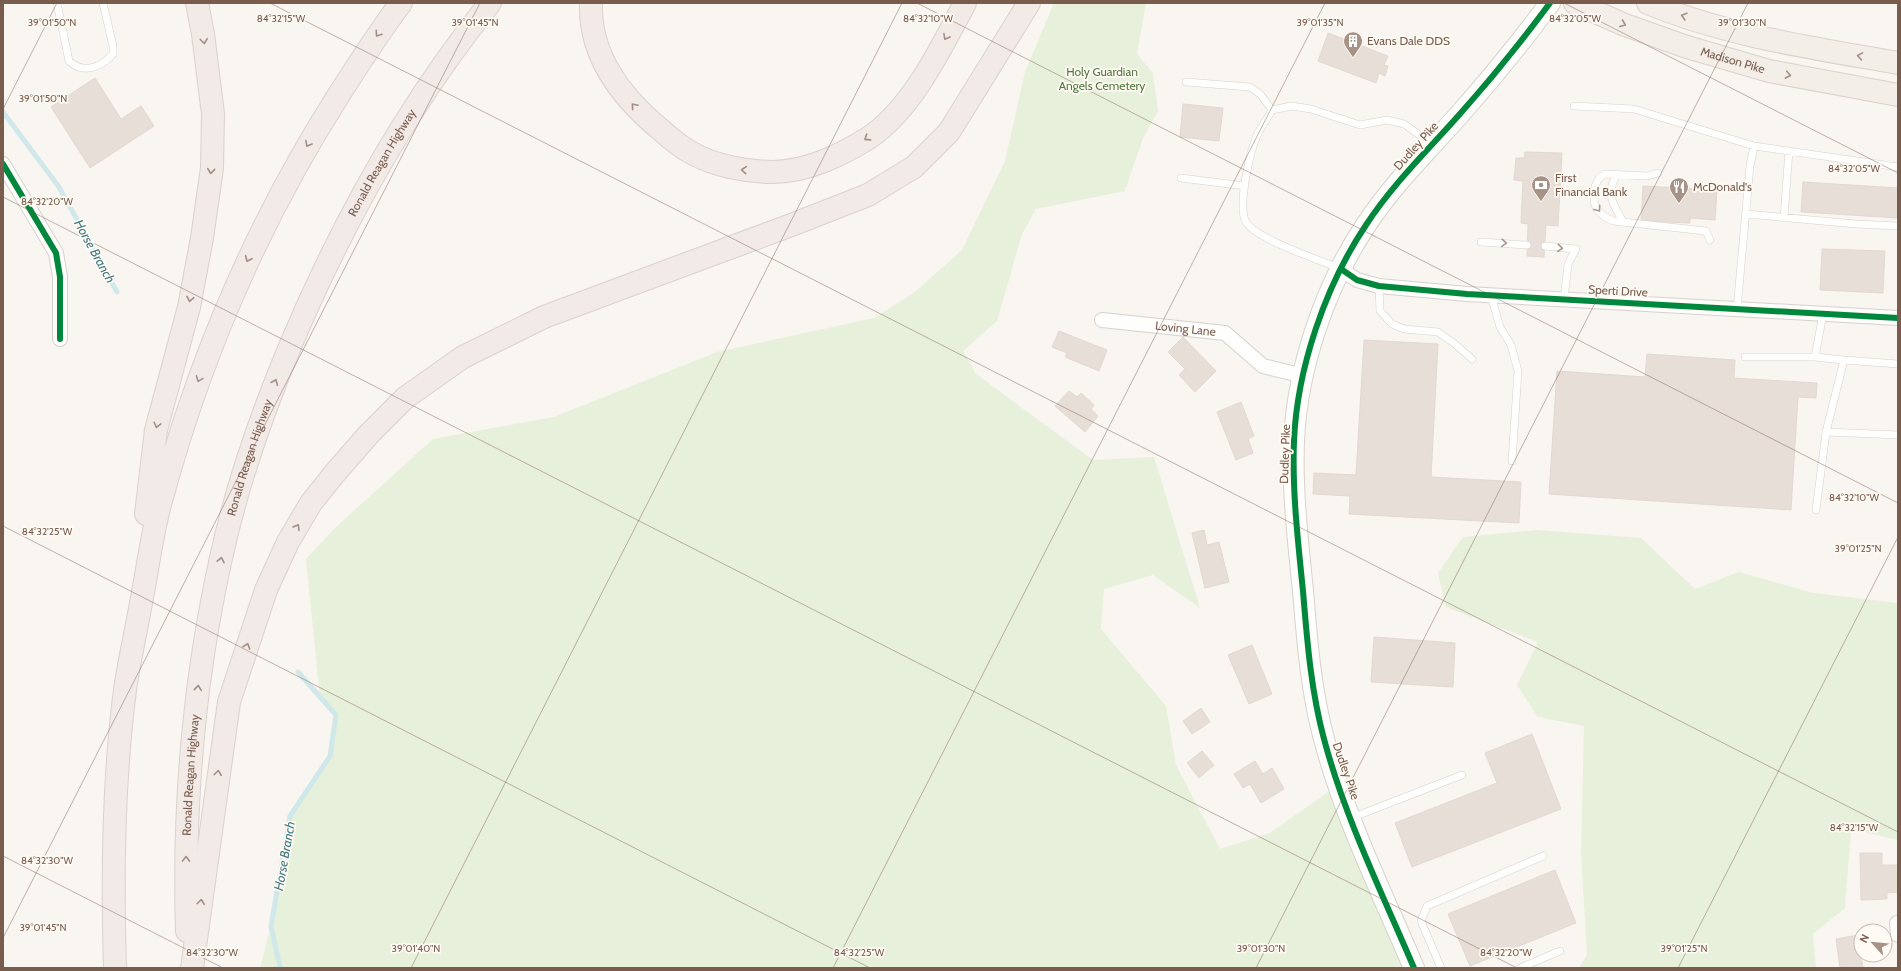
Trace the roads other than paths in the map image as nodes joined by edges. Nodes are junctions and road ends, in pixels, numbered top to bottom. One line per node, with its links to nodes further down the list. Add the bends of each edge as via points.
1 (57, 3): 2 (lane, via 69,60 75,67 85,69 102,64 113,54)
2 (103, 3)
3 (197, 3): 53 (highway, one-way to 53, via 213,114 212,168 202,238 188,307 156,430)
4 (401, 3): 53 (highway, one-way to 53, via 378,32 312,137 228,303 193,395 161,500)
5 (490, 3): 59 (highway, Ronald Reagan Highway, one-way to 5, via 188,797 199,683 222,556 243,476 275,382 314,290 354,209 404,122)
6 (591, 3): 7 (highway, one-way to 6, via 939,51 903,107 892,119 868,138 837,155 807,168 775,172 740,170 690,153 639,112 619,88 596,44)
7 (965, 3)
8 (1029, 3): 60 (highway, one-way to 8, via 229,702 266,590 288,542 311,503 334,473 405,398 463,357 544,317 868,195 914,167 949,132)
9 (1550, 3): 17 (street, Dudley Pike, via 1510,55)
10 (1575, 3): 14 (main road, Madison Pike, one-way to 14, via 1624,25 1769,71)
11 (1648, 3): 12 (main road, one-way to 11, via 1788,44 1720,28)
12 (1898, 63)
13 (1186, 82): 16 (lane, via 1250,87 1260,94)
14 (1898, 95)
15 (1574, 106): 18 (lane, via 1634,109)
16 (1272, 110): 17 (lane, via 1291,106 1311,109 1360,125 1387,120 1404,124); 25 (lane, via 1258,135)
17 (1433, 144): 34 (street, Dudley Pike, via 1394,187 1365,226)
18 (1754, 146): 19 (lane); 26 (lane)
19 (1789, 151): 21 (lane); 27 (lane)
20 (3, 164): 42 (street, via 56,253 60,277)
21 (1898, 168)
22 (1658, 172): 23 (lane, via 1648,176)
23 (1617, 174): 28 (lane, via 1609,194); 28 (lane, one-way to 28, via 1605,174 1599,178 1595,186 1594,202 1597,210 1605,217)
24 (1181, 178): 25 (lane)
25 (1245, 186): 34 (lane, via 1242,209 1246,223 1262,236)
26 (1746, 214): 27 (lane); 38 (lane)
27 (1784, 217): 29 (lane)
28 (1622, 222): 30 (lane, via 1706,231)
29 (1898, 226)
30 (1710, 240)
31 (1480, 242): 32 (lane, one-way to 32)
32 (1527, 245)
33 (1545, 246): 37 (lane, one-way to 37, via 1576,249 1568,264)
34 (1341, 269): 35 (street, Sperti Drive, via 1357,280); 48 (street, Dudley Pike, via 1312,341)
35 (1379, 286): 36 (street, Sperti Drive); 45 (lane, via 1380,311 1392,324 1404,329 1438,332)
36 (1491, 295): 37 (street, Sperti Drive); 51 (lane, via 1500,327 1511,346 1518,371)
37 (1564, 299): 38 (street, Sperti Drive)
38 (1737, 309): 39 (street, Sperti Drive)
39 (1823, 314): 40 (street, Sperti Drive); 44 (lane)
40 (1898, 318)
41 (1102, 320): 48 (street, Loving Lane, via 1225,333 1263,366)
42 (60, 339)
43 (1745, 357): 44 (lane)
44 (1815, 357): 46 (lane)
45 (1472, 359)
46 (1844, 360): 47 (lane); 49 (lane)
47 (1898, 364)
48 (1304, 376): 55 (street, Dudley Pike, via 1294,439 1294,483 1307,636 1324,738)
49 (1826, 432): 50 (lane); 52 (lane)
50 (1898, 435)
51 (1512, 461)
52 (1816, 510)
53 (125, 688): 58 (highway, via 114,841)
54 (1462, 775): 55 (lane)
55 (1351, 818): 61 (street, Dudley Pike)
56 (1543, 856): 62 (lane, via 1427,906 1421,921)
57 (1560, 951): 63 (lane)
58 (115, 968)
59 (188, 968)
60 (192, 968)
61 (1414, 968)
62 (1440, 968)
63 (1520, 968)

